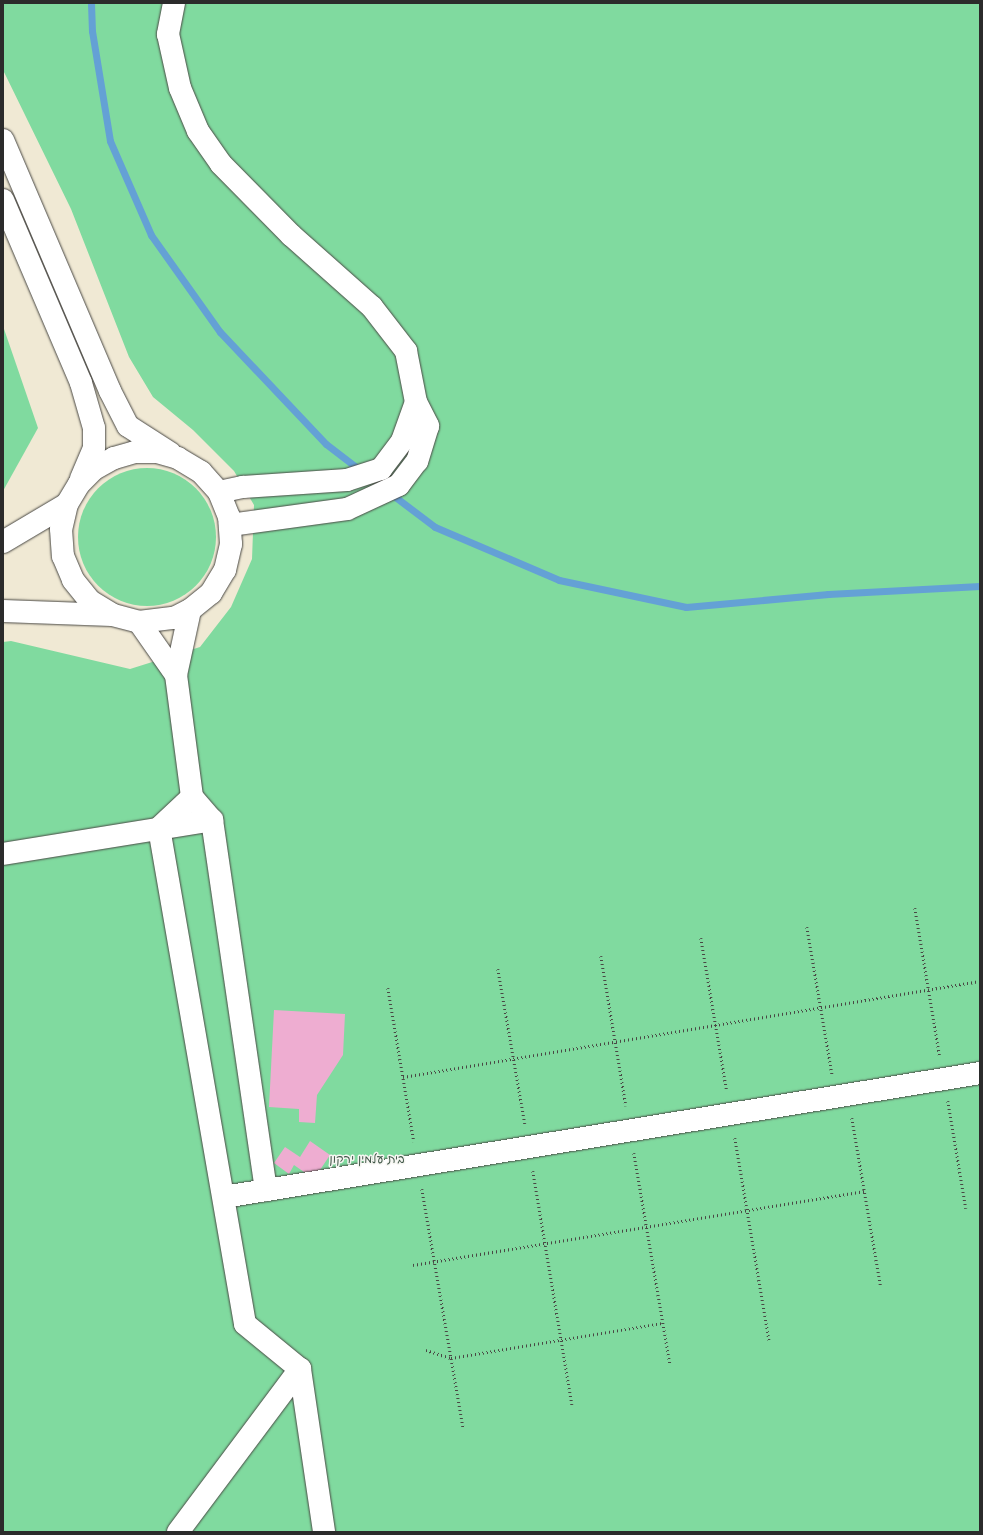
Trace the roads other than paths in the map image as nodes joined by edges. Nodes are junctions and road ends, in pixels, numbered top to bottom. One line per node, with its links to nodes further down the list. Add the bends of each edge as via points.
1 (174, 3): 4 (street, via 168,34 180,88 198,131 222,164 291,235 372,307 406,351)
2 (3, 140): 5 (street, via 110,391 128,426)
3 (3, 200): 6 (street, via 81,383 94,428 94,448)
4 (416, 402): 7 (street, via 402,442 381,469 347,480 244,487); 9 (street, via 428,426 417,461 399,485 347,510)
5 (178, 458): 6 (street, via 157,452 135,452 101,465); 7 (street, via 201,472)
6 (79, 484): 8 (street)
7 (219, 492): 9 (street)
8 (67, 504): 10 (street); 13 (street, via 61,529 63,556 70,574 90,601)
9 (230, 525): 11 (street, via 231,544 225,570 211,593)
10 (3, 542)
11 (190, 610): 14 (street, via 174,618); 15 (street)
12 (3, 611): 13 (street)
13 (113, 615): 14 (street)
14 (139, 622): 15 (street)
15 (176, 675): 16 (street)
16 (192, 797): 17 (street); 18 (street)
17 (212, 820): 18 (street); 21 (street)
18 (159, 828): 19 (street); 22 (street)
19 (3, 854)
20 (980, 1073): 21 (street)
21 (266, 1190): 22 (street)
22 (224, 1197): 23 (street, via 245,1324)
23 (300, 1369): 24 (street); 25 (street)
24 (178, 1532)
25 (324, 1532)

